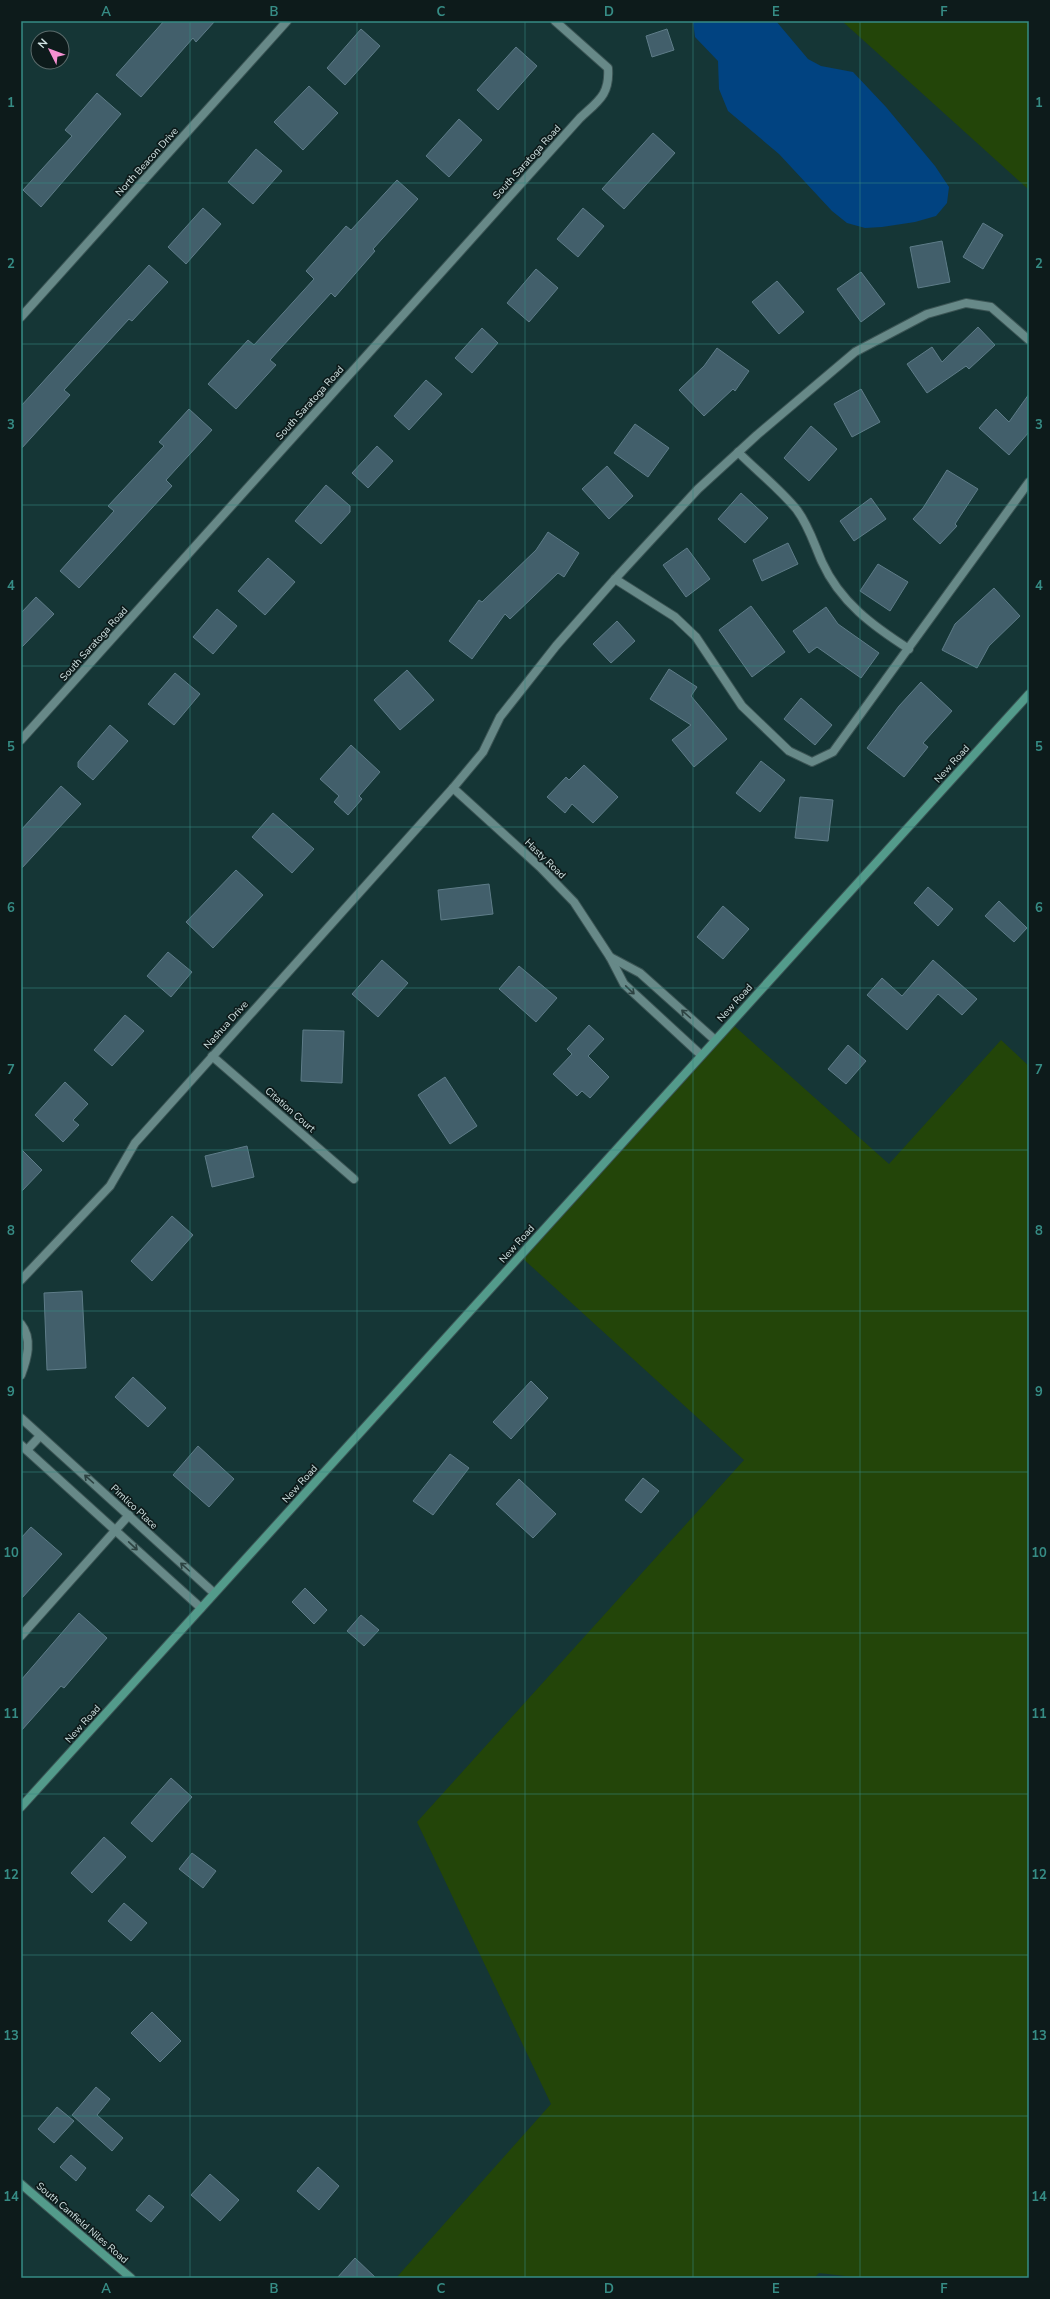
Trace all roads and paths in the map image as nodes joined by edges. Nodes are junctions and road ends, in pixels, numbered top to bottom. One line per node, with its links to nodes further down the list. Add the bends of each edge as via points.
1 (287, 21): 3 (street, North Beacon Drive)
2 (555, 21): 10 (street, South Saratoga Road, via 608,68 608,88 604,96 580,118)
3 (21, 317)
4 (1029, 340): 5 (street, Nashua Drive, via 991,308 966,303 928,314 855,352)
5 (738, 452): 7 (street, Nashua Drive, via 698,489); 8 (street, via 796,509 807,525 822,562 840,593 856,611)
6 (1029, 482): 8 (street)
7 (615, 578): 8 (street, via 675,617 696,638 742,706 789,750 812,762 833,752); 11 (street, Nashua Drive, via 556,646 500,717 483,752)
8 (909, 649)
9 (1029, 694): 13 (street, New Road)
10 (21, 740)
11 (453, 788): 12 (street, Hasty Road, via 540,867 574,902); 15 (street, Nashua Drive)
12 (610, 957): 13 (street, Hasty Road, one-way to 12, via 640,973); 14 (street, Hasty Road, one-way to 14, via 624,984)
13 (715, 1040): 14 (street, New Road)
14 (701, 1055): 25 (street, New Road)
15 (212, 1056): 16 (street, Citation Court); 17 (street, Nashua Drive, via 135,1143 110,1186)
16 (354, 1179)
17 (21, 1280)
18 (21, 1324): 19 (street, via 27,1335 28,1350)
19 (21, 1375)
20 (21, 1418): 21 (street, Pimlico Place)
21 (40, 1436): 22 (street); 23 (street, Pimlico Place, one-way to 21)
22 (24, 1447): 24 (street)
23 (129, 1515): 24 (street); 25 (street, Pimlico Place, one-way to 23)
24 (116, 1530): 26 (street, one-way to 26); 27 (street)
25 (214, 1593): 26 (street, New Road)
26 (201, 1608): 28 (street, New Road)
27 (21, 1636)
28 (21, 1807)
29 (21, 2184): 30 (street, South Canfield Niles Road)
30 (131, 2278)

